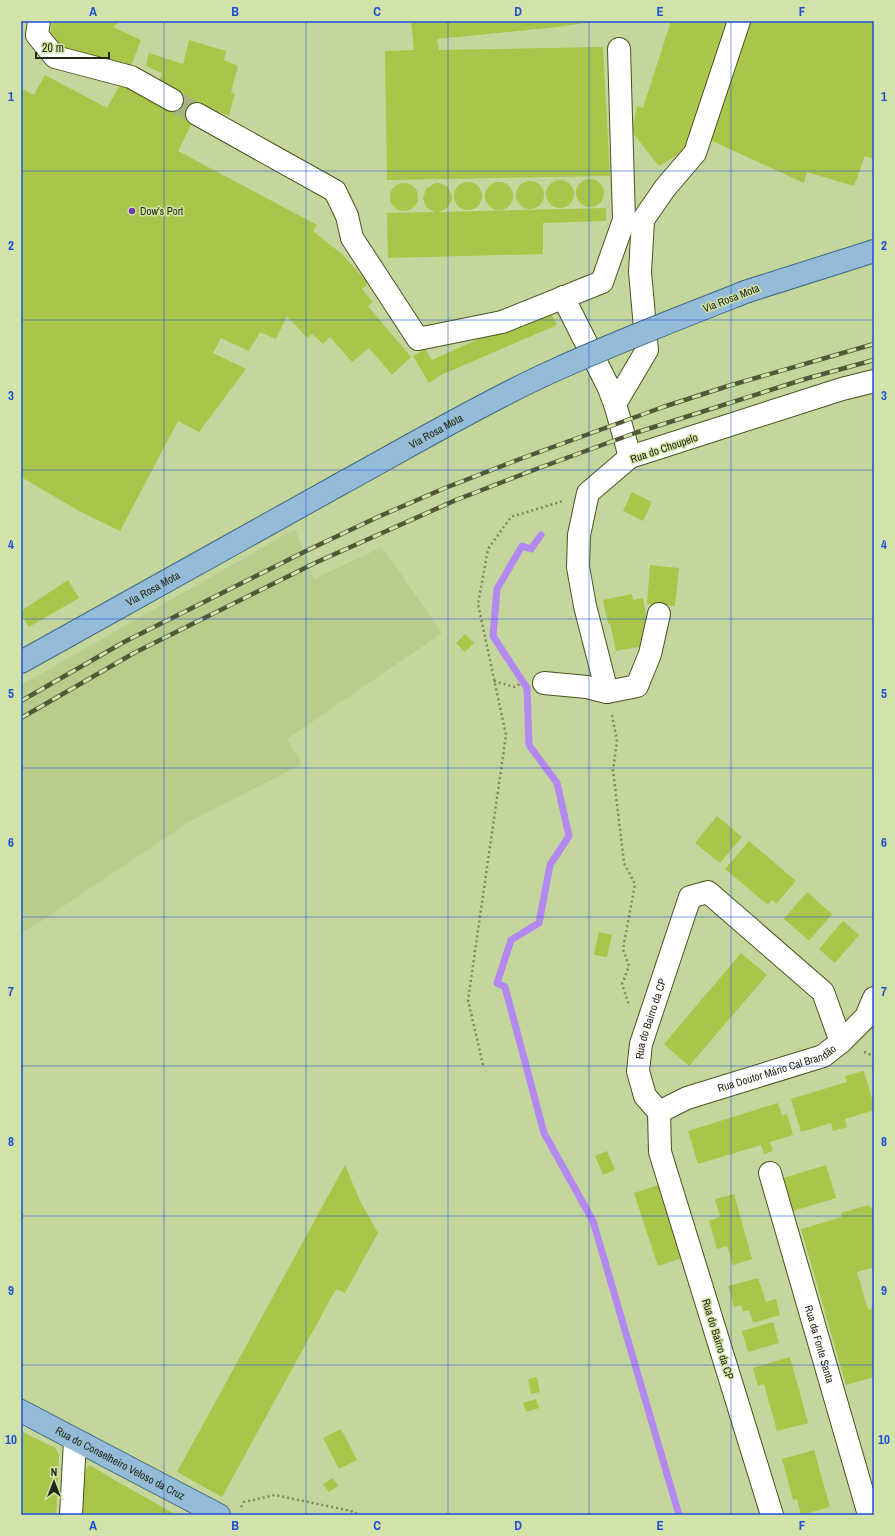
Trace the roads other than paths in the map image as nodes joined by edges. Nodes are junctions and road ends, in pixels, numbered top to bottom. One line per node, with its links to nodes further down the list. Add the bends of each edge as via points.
1 (39, 21): 4 (street, via 36,36 55,57 131,77)
2 (739, 21): 9 (street, via 694,153 643,220 640,272 647,350)
3 (619, 49): 7 (street, via 624,220 602,282)
4 (172, 100)
5 (197, 114): 7 (street, via 335,191 347,216 352,238 418,339 502,322)
6 (874, 251): 12 (main road, Via Rosa Mota, bridge, via 748,290 603,348 540,377 473,411)
7 (563, 297): 9 (street)
8 (874, 380): 10 (street, Rua do Choupelo)
9 (615, 404): 10 (street)
10 (630, 457): 14 (street, Rua do Choupelo, via 588,493 579,535 578,567)
11 (659, 614): 14 (street, via 650,654 637,686)
12 (21, 662)
13 (544, 683): 14 (street, via 587,687)
14 (607, 692)
15 (874, 998): 16 (street, Rua Doutor Mário Cal Brandão, via 866,1017)
16 (841, 1042): 17 (street, Rua Doutor Mário Cal Brandão, via 823,1056 687,1098); 17 (street, Rua do Bairro da CP, via 823,992 708,892 690,897 641,1044 638,1071 645,1096)
17 (659, 1112): 23 (street, Rua do Bairro da CP, via 660,1152)
18 (770, 1173): 24 (street, Rua da Fonte Santa)
19 (21, 1411): 20 (main road, Rua do Conselheiro Veloso da Cruz)
20 (75, 1440): 21 (street); 22 (main road, Rua do Conselheiro Veloso da Cruz)
21 (71, 1515)
22 (219, 1515)
23 (772, 1515)
24 (869, 1515)

